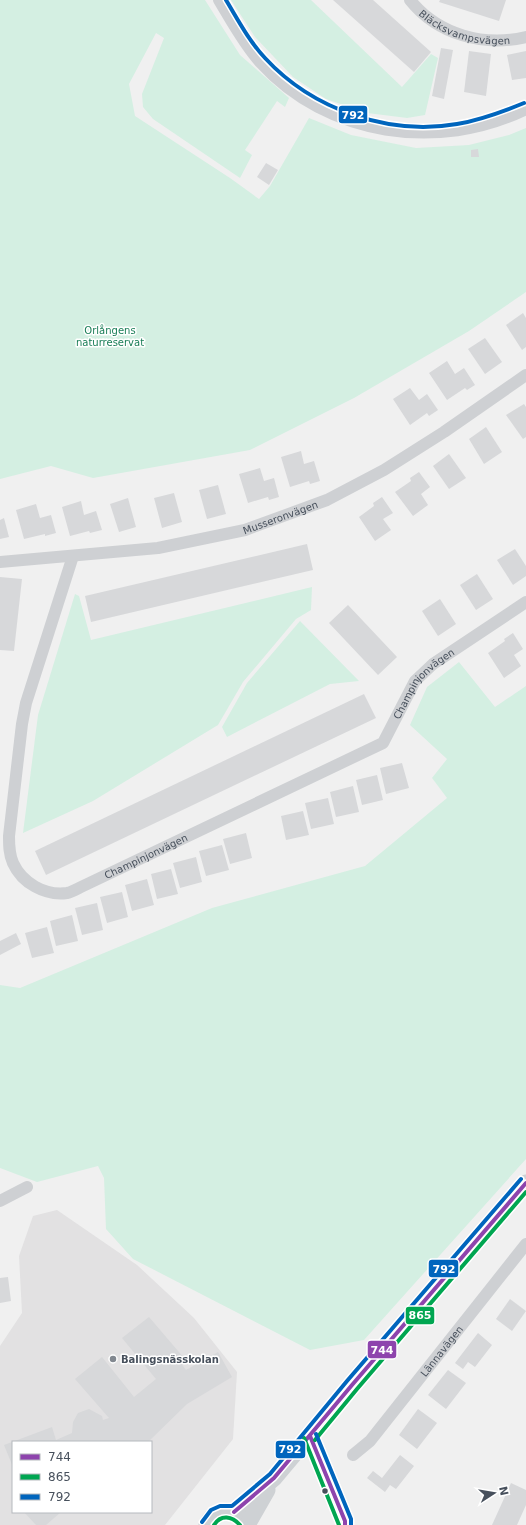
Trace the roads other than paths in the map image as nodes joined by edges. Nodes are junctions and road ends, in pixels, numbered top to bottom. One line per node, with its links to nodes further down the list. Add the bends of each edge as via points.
1 (218, 0): 4 (street, via 260,63 300,96 352,122 410,133 448,132 476,128)
2 (410, 0): 3 (street, Bläcksvampsvägen, via 428,18 459,35 501,42)
3 (526, 38)
4 (526, 109)
5 (526, 375): 6 (street, Musseronvägen, via 384,470 327,500 245,530 158,548)
6 (73, 556): 7 (street, Musseronvägen); 8 (street, Champinjonvägen, via 26,703 9,836 9,850 18,872 33,886 55,893 68,893 383,743 415,681 433,664)
7 (0, 562)
8 (526, 602)
9 (526, 1183): 14 (main road)
10 (27, 1188): 11 (street)
11 (0, 1201)
12 (526, 1244): 13 (street, Lännavägen, via 370,1441)
13 (353, 1455)
14 (274, 1478): 15 (main road); 17 (main road)
15 (234, 1512): 16 (main road, via 222,1511 215,1514); 17 (main road, via 242,1517)
16 (207, 1525)
17 (247, 1525)

